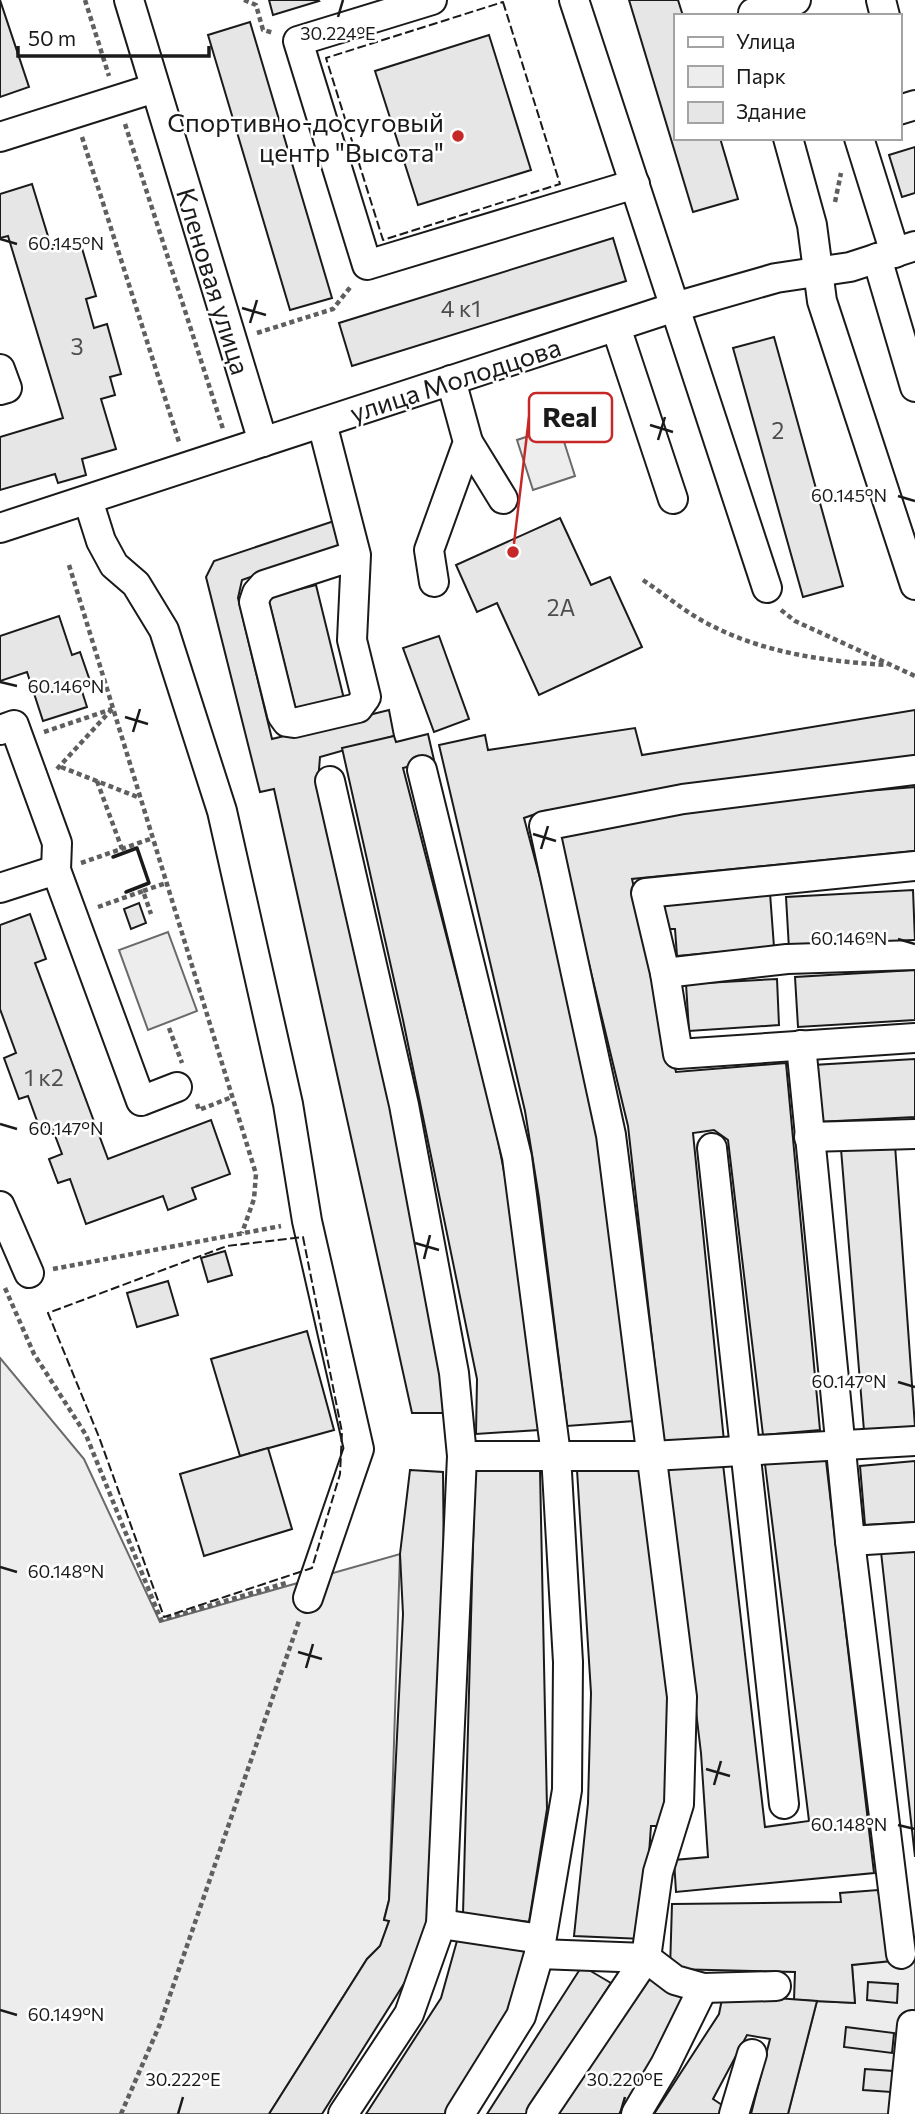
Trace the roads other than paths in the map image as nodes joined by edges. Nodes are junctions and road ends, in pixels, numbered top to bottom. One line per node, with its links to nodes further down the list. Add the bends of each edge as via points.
1 (129, 0): 7 (street, Кленовая улица)
2 (432, 0): 5 (street)
3 (574, 0): 11 (street)
4 (796, 0): 6 (street)
5 (371, 9): 11 (street, via 298,41 367,265)
6 (752, 10)
7 (155, 89): 8 (street); 21 (street, Кленовая улица)
8 (0, 137)
9 (789, 140): 13 (street, via 812,225)
10 (860, 140): 12 (street)
11 (635, 184): 14 (street)
12 (895, 252): 13 (street, улица Молодцова, via 850,267); 18 (street)
13 (818, 270): 14 (street, улица Молодцова); 29 (street, via 822,301 847,385)
14 (675, 307): 15 (street, улица Молодцова); 30 (street)
15 (616, 327): 17 (street, улица Молодцова); 25 (street)
16 (0, 369): 19 (street, via 7,388)
17 (451, 380): 20 (street, улица Молодцова); 22 (street)
18 (915, 387)
19 (0, 390)
20 (322, 423): 21 (street, улица Молодцова); 27 (street)
21 (263, 442): 23 (street, улица Молодцова)
22 (468, 442): 24 (street); 28 (street, via 429,550)
23 (88, 499): 26 (street, улица Молодцова); 56 (street, via 114,565 136,584 164,629 222,811 288,1104 307,1221 359,1449)
24 (503, 499)
25 (673, 499)
26 (0, 528)
27 (356, 555): 27 (street, via 264,585 257,593 254,602 287,722 364,704 352,640)
28 (434, 582)
29 (915, 585)
30 (766, 588)
31 (10, 735): 36 (street, via 57,843)
32 (422, 770): 51 (street, via 517,1157)
33 (915, 770): 53 (street, via 682,799 544,826 611,1135)
34 (330, 781): 52 (street, via 406,1119 454,1373)
35 (915, 866): 39 (street, via 646,893)
36 (56, 870): 37 (street); 42 (street, via 141,1101)
37 (0, 888)
38 (915, 955): 39 (street, via 787,959)
39 (665, 973): 41 (street, via 678,1054)
40 (915, 1038): 41 (street)
41 (801, 1045): 44 (street)
42 (177, 1087)
43 (915, 1134): 44 (street)
44 (809, 1137): 49 (street)
45 (712, 1148): 50 (street)
46 (0, 1206): 47 (street)
47 (29, 1273)
48 (915, 1441): 49 (street)
49 (839, 1445): 50 (street); 55 (street)
50 (745, 1450): 53 (street); 57 (street)
51 (556, 1455): 52 (street); 53 (street); 59 (street, via 568,1662 567,1790)
52 (462, 1456): 58 (street)
53 (652, 1456): 61 (street, via 682,1697 679,1804 659,1872)
54 (915, 1537): 55 (street)
55 (850, 1541): 60 (street)
56 (312, 1586)
57 (784, 1804)
58 (441, 1924): 59 (street); 66 (street, via 409,2014)
59 (540, 1946): 61 (street); 67 (street, via 521,2016)
60 (901, 1954)
61 (646, 1958): 63 (street, via 674,1980); 68 (street)
62 (776, 1986): 63 (street)
63 (703, 1988): 69 (street)
64 (912, 2025): 71 (street)
65 (752, 2054): 70 (street)
66 (343, 2114)
67 (460, 2114)
68 (541, 2114)
69 (636, 2114)
70 (734, 2114)
71 (903, 2114)

